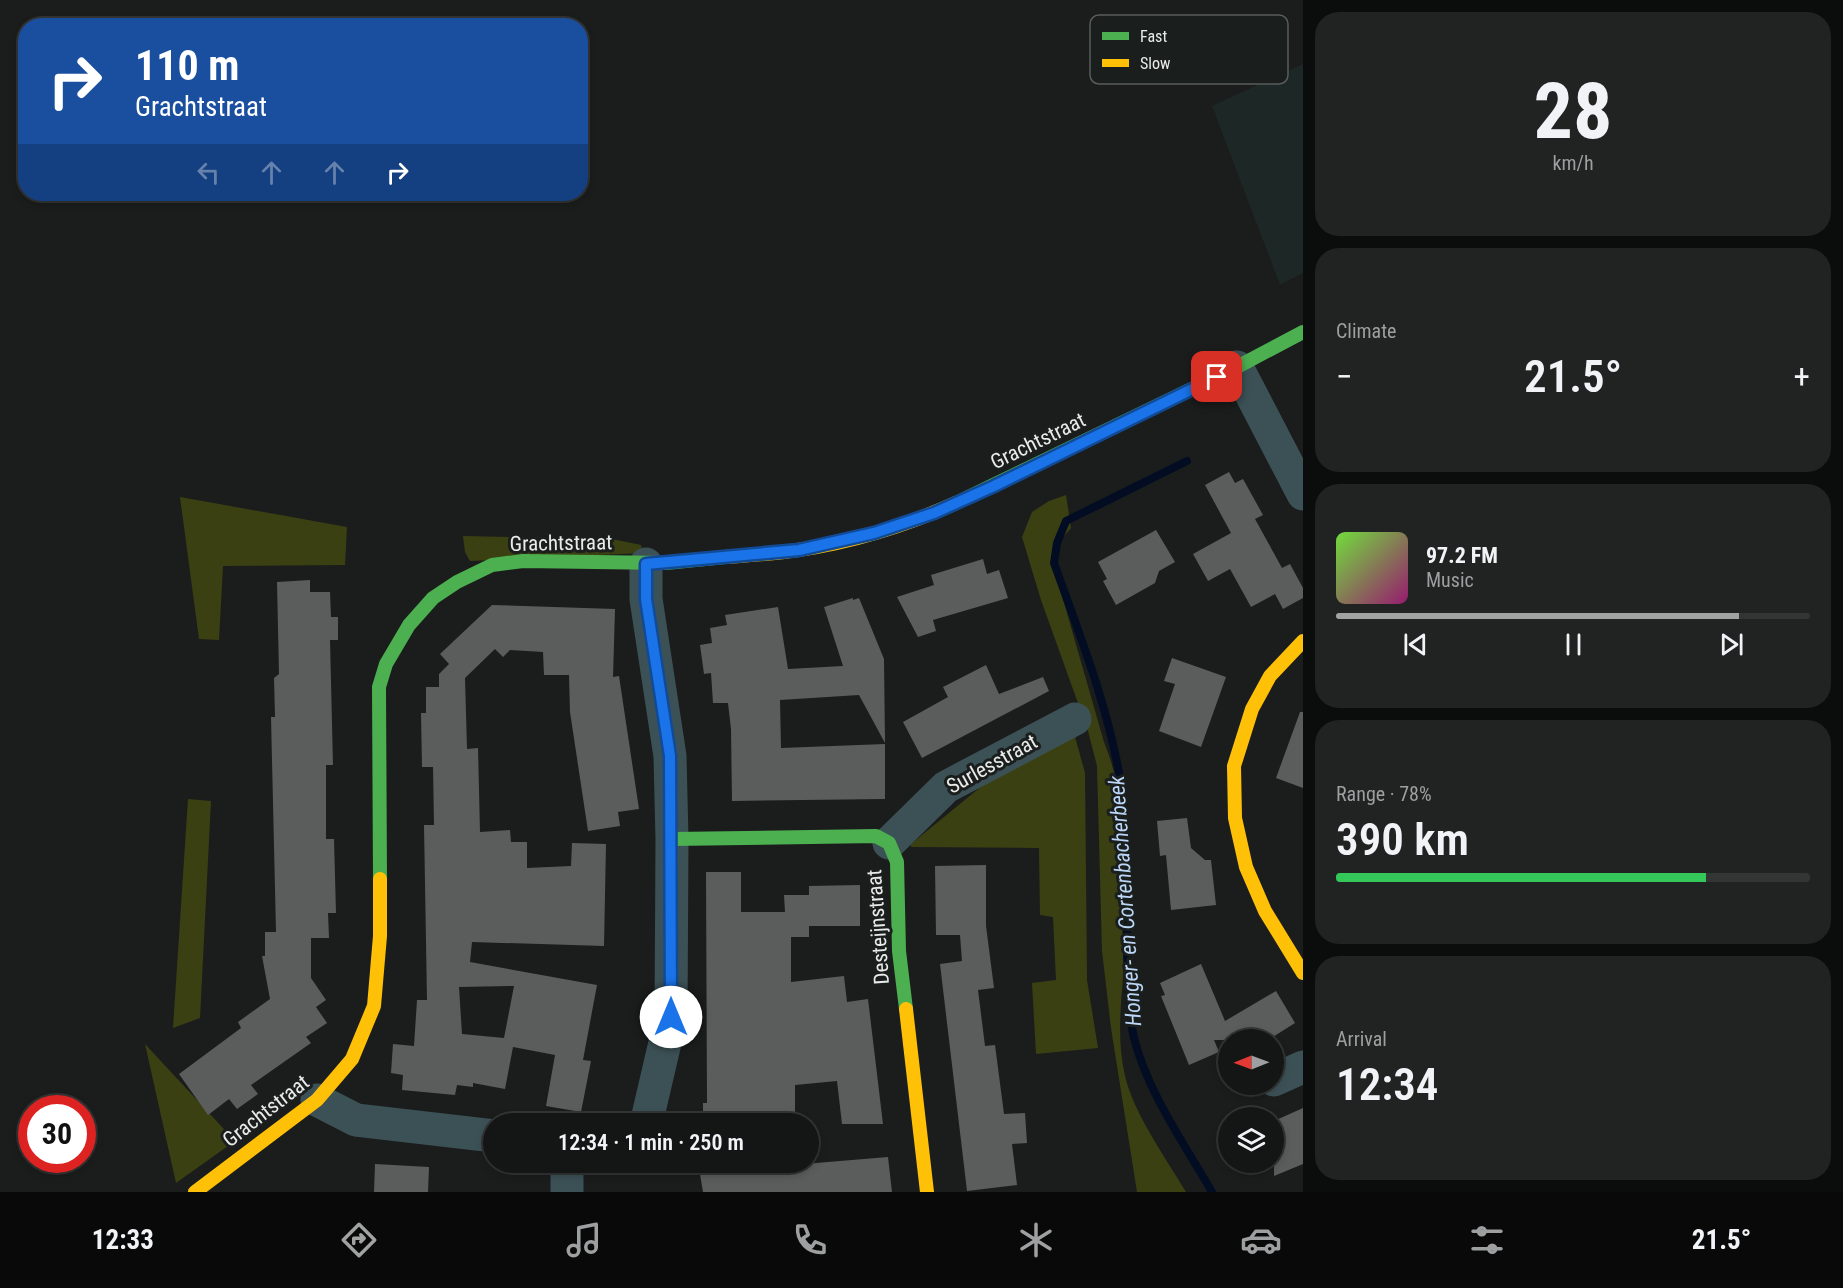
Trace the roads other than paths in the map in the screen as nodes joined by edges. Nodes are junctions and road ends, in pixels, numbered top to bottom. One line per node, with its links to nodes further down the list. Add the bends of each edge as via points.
1 (1303, 332): 2 (street, Grachtstraat)
2 (1237, 368): 3 (street); 5 (street, Grachtstraat, via 994,486 934,513 874,533 799,550)
3 (1292, 446): 4 (street)
4 (1303, 494)
5 (646, 564): 8 (street, via 646,599 670,756); 13 (street, Grachtstraat, via 523,561 492,565 433,598 409,625 386,664 379,687 380,936 374,1006 352,1059)
6 (1303, 641): 10 (street, via 1270,676 1261,692 1234,766 1235,818 1246,867 1265,911)
7 (1075, 718): 9 (street, Surlesstraat, via 945,787)
8 (672, 839): 9 (street, Desteijnstraat, via 876,836); 14 (street, via 671,1017)
9 (889, 843): 19 (street, Desteijnstraat, via 897,862 899,951)
10 (1303, 973)
11 (1303, 1067): 12 (street)
12 (1284, 1076)
13 (317, 1100): 15 (street, via 356,1120); 17 (street, Grachtstraat)
14 (649, 1113)
15 (483, 1135)
16 (567, 1173): 18 (street)
17 (195, 1192)
18 (567, 1192)
19 (927, 1192)

